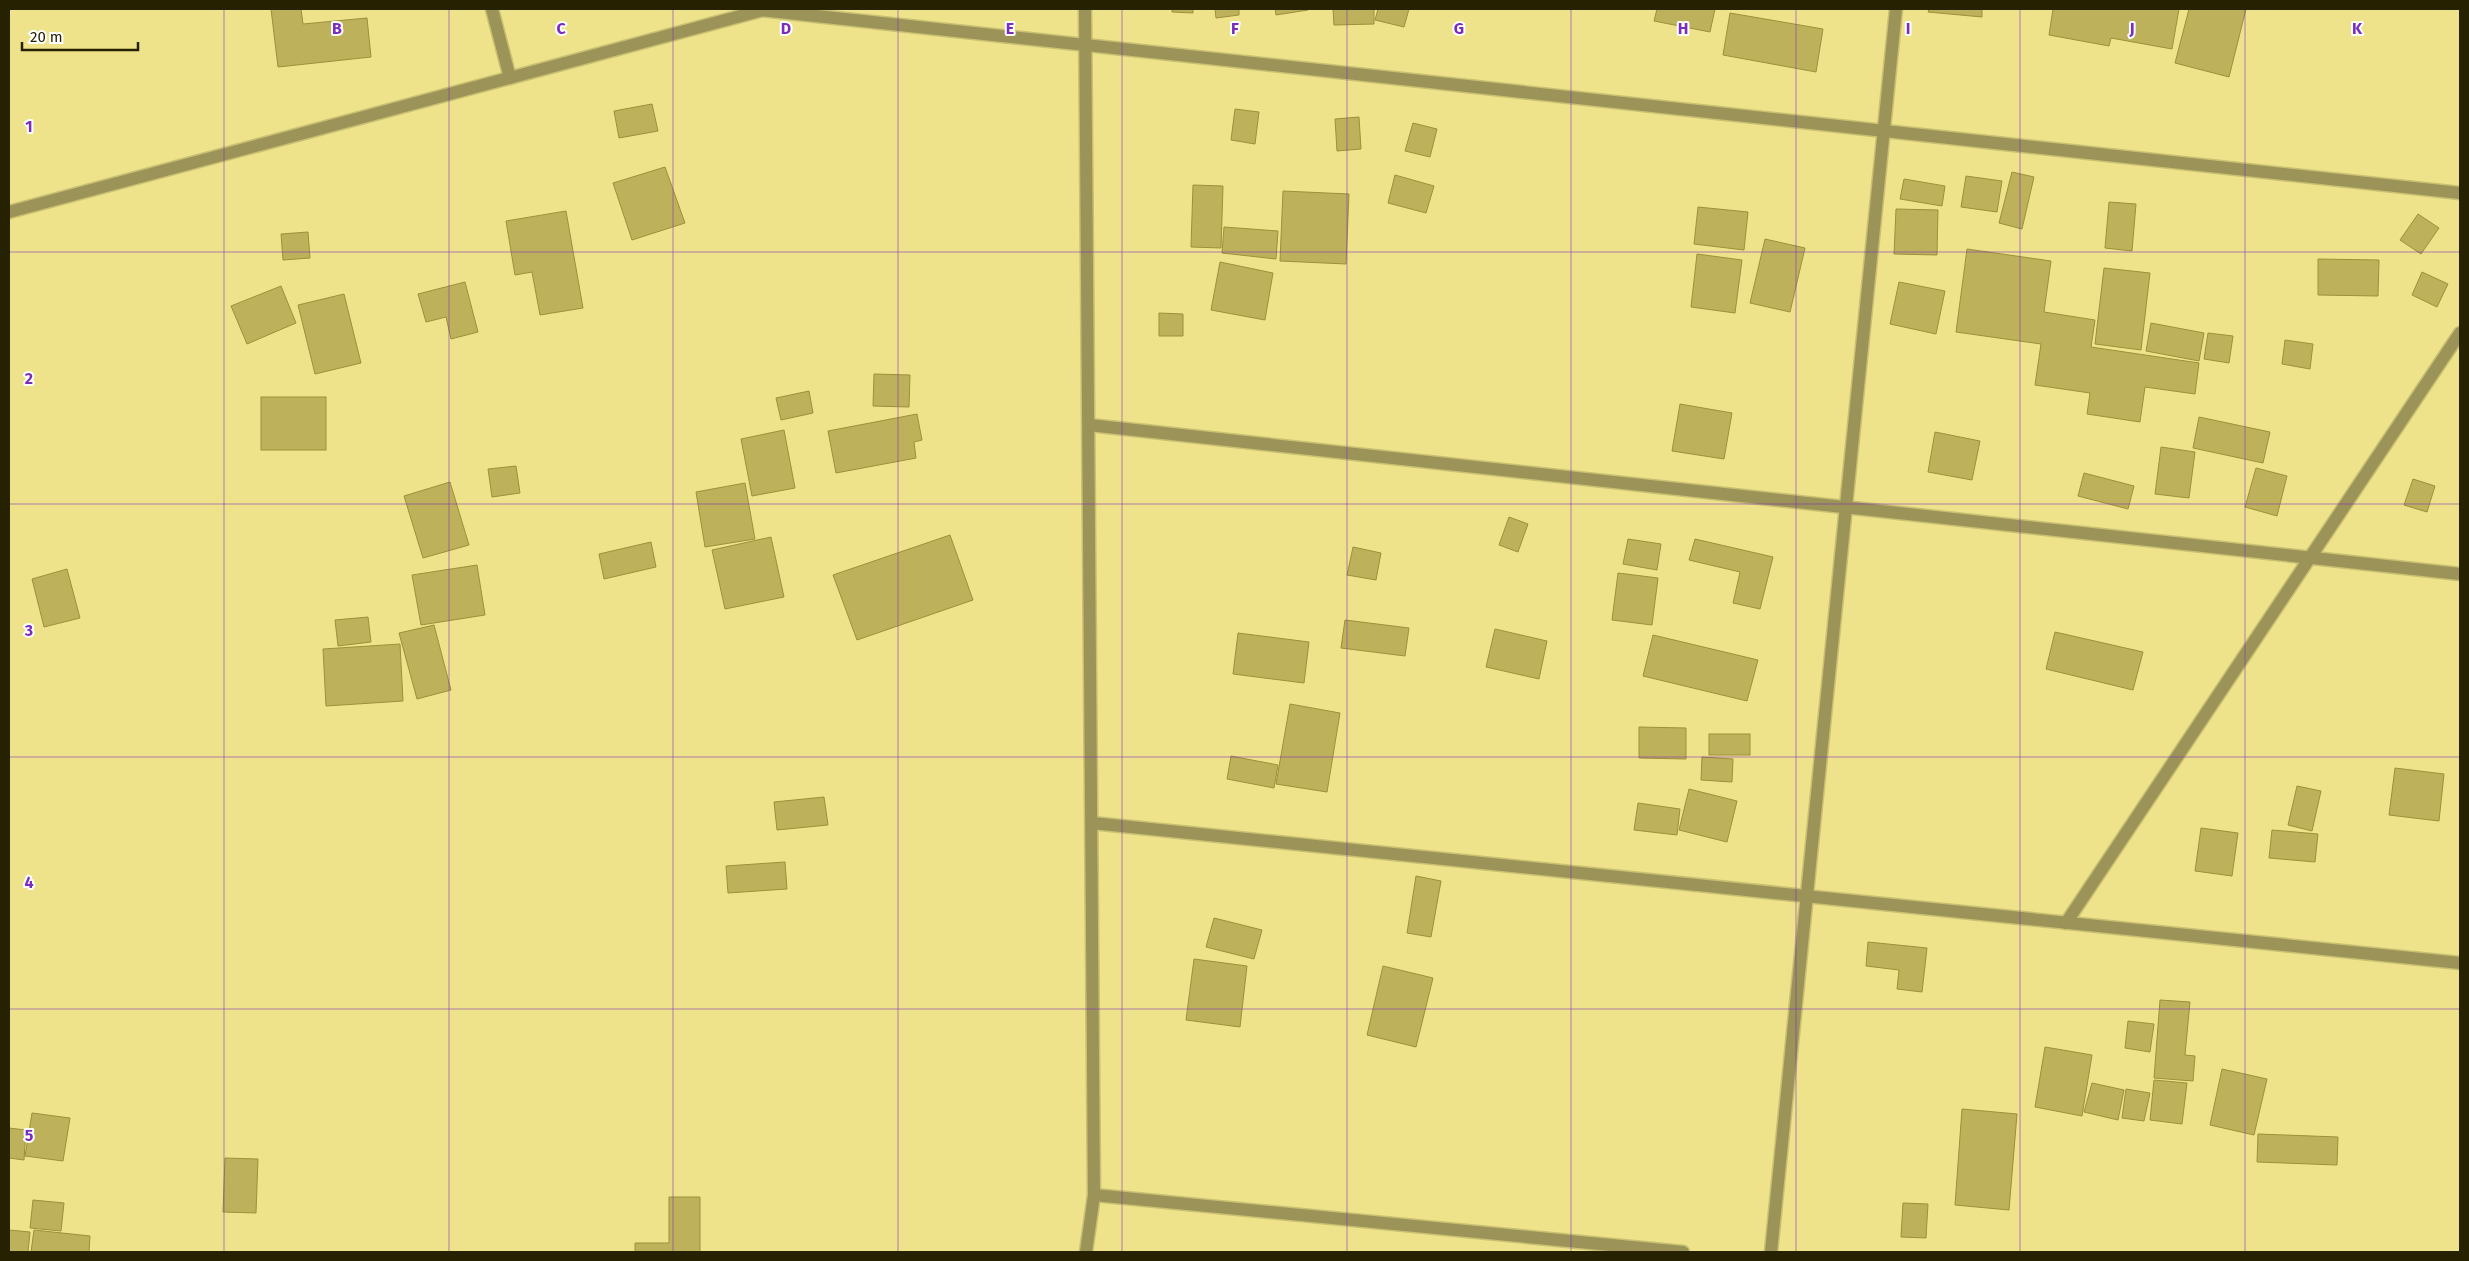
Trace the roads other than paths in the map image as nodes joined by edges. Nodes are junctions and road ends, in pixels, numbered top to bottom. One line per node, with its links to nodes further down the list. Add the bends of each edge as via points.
1 (492, 9): 6 (street)
2 (1085, 9): 5 (street)
3 (1896, 9): 7 (street)
4 (764, 10): 5 (street); 6 (street)
5 (1085, 46): 7 (street); 11 (street)
6 (510, 78): 9 (street)
7 (1883, 130): 8 (street); 12 (street)
8 (2460, 192)
9 (9, 212)
10 (2460, 333): 13 (street)
11 (1089, 425): 12 (street); 15 (street)
12 (1846, 508): 13 (street); 16 (street)
13 (2310, 558): 14 (street); 17 (street)
14 (2460, 574)
15 (1092, 824): 16 (street); 19 (street)
16 (1806, 896): 17 (street); 22 (street)
17 (2066, 923): 18 (street)
18 (2460, 963)
19 (1094, 1195): 20 (street); 21 (street)
20 (1086, 1252)
21 (1683, 1252)
22 (1770, 1252)

